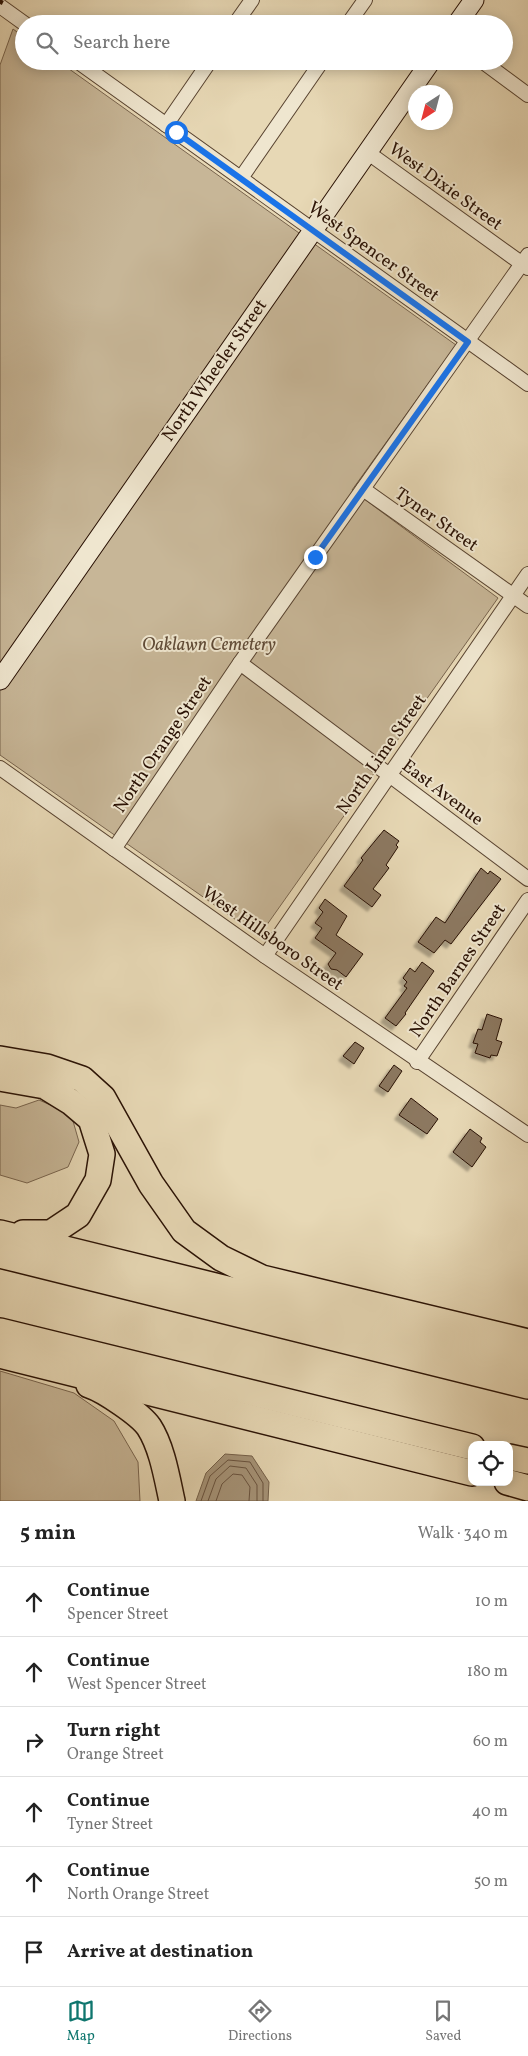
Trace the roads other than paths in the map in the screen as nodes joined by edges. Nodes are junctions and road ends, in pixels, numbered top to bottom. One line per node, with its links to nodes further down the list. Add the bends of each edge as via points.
1 (252, 0): 5 (street)
2 (365, 0): 6 (street)
3 (474, 0): 7 (main road)
4 (0, 6): 8 (street)
5 (242, 15)
6 (354, 15)
7 (463, 15)
8 (15, 17)
9 (90, 70): 15 (street, West Spencer Street)
10 (204, 70): 15 (street)
11 (316, 70): 17 (street)
12 (424, 70): 16 (main road, North Wheeler Street)
13 (495, 70): 14 (street)
14 (528, 94)
15 (166, 125): 17 (street, West Spencer Street)
16 (367, 152): 18 (main road, North Wheeler Street); 19 (street, West Dixie Street)
17 (240, 178): 18 (street, West Spencer Street)
18 (312, 229): 20 (street, West Spencer Street); 27 (main road, North Wheeler Street)
19 (526, 262): 20 (street)
20 (468, 342): 21 (street, West Spencer Street); 22 (street)
21 (528, 384)
22 (363, 489): 24 (street, Tyner Street); 26 (street, North Orange Street)
23 (528, 574): 24 (street, North Lime Street)
24 (513, 595): 25 (street, Tyner Street); 29 (street, North Lime Street)
25 (528, 606)
26 (240, 662): 29 (street, East Avenue); 30 (street, North Orange Street)
27 (0, 680)
28 (0, 768): 30 (street, West Hillsboro Street)
29 (388, 776): 31 (street, East Avenue); 33 (street, North Lime Street)
30 (114, 849): 33 (street, West Hillsboro Street)
31 (528, 879)
32 (528, 900): 35 (street, North Barnes Street)
33 (265, 956): 35 (street, West Hillsboro Street)
34 (0, 1059): 41 (highway, via 47,1067 82,1079 103,1098 151,1184 184,1231 221,1258 262,1278)
35 (417, 1062): 37 (street, West Hillsboro Street)
36 (0, 1078): 38 (highway, via 45,1086 71,1102 91,1120 102,1154 98,1180 78,1215 51,1233)
37 (528, 1135)
38 (0, 1233): 43 (highway)
39 (0, 1255): 44 (highway)
40 (0, 1331): 45 (highway)
41 (528, 1342)
42 (2, 1355): 48 (highway); 51 (highway, via 104,1391 148,1426 166,1471)
43 (528, 1363)
44 (528, 1386)
45 (468, 1447)
46 (513, 1458): 47 (highway)
47 (528, 1461)
48 (468, 1472)
49 (513, 1484): 50 (highway)
50 (528, 1488)
51 (172, 1501)

